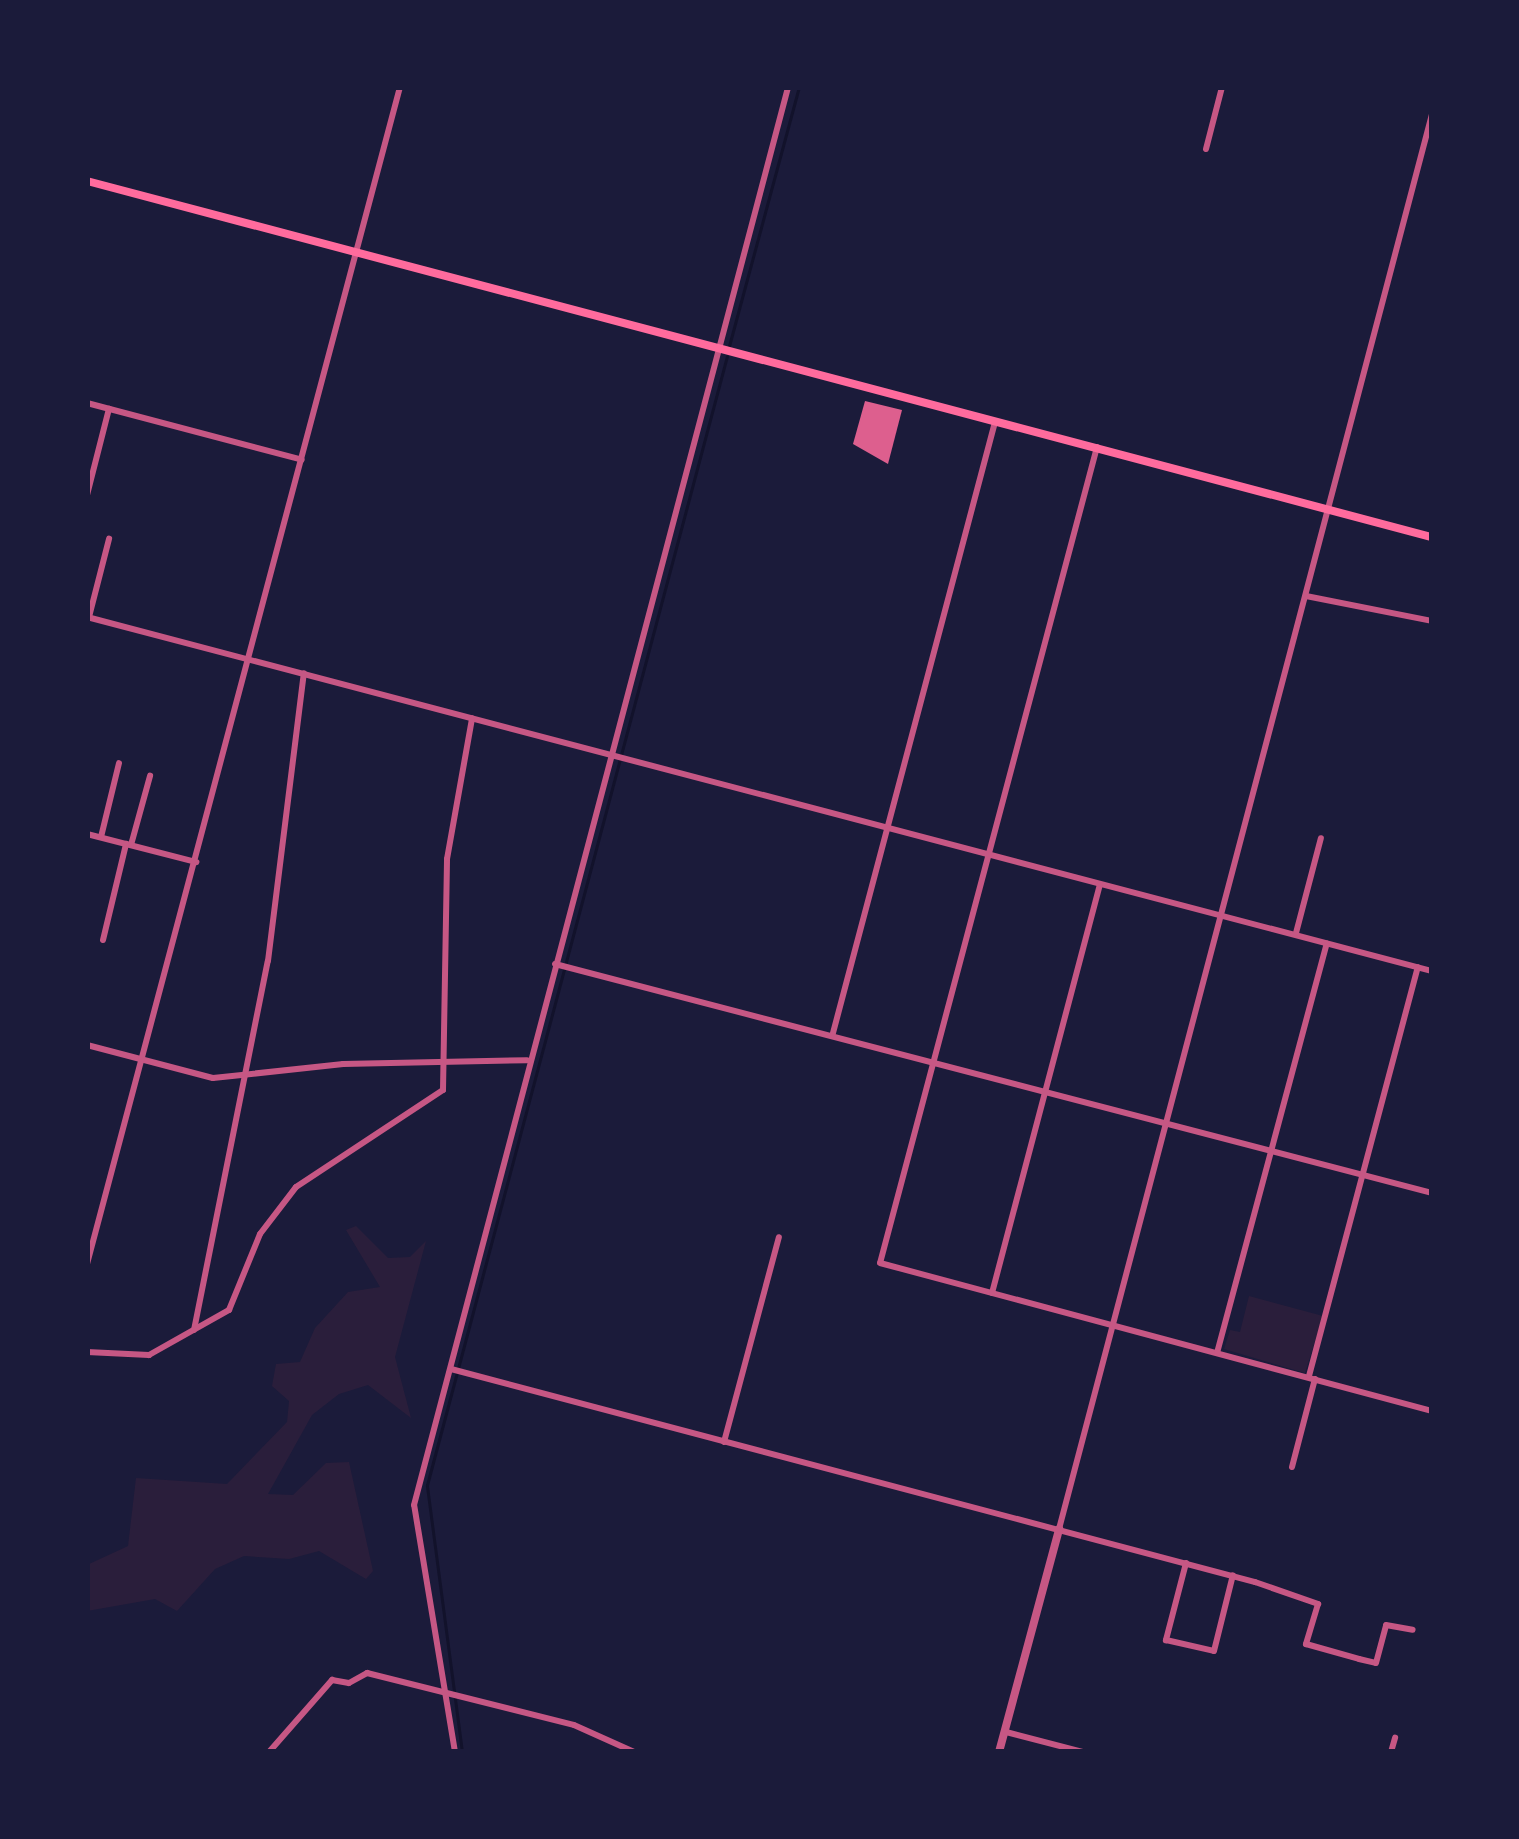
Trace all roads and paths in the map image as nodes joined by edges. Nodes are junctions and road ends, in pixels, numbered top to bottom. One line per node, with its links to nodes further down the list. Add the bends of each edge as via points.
1 (400, 87): 7 (street)
2 (788, 87): 8 (street)
3 (1222, 87): 5 (street)
4 (1432, 114): 15 (street)
5 (1206, 149)
6 (87, 182): 7 (main road)
7 (357, 250): 8 (main road); 13 (street)
8 (727, 350): 11 (main road); 24 (street)
9 (87, 403): 10 (street)
10 (109, 409): 13 (street); 14 (street)
11 (995, 421): 12 (main road); 27 (street)
12 (1097, 447): 15 (main road); 32 (street)
13 (302, 460): 21 (street)
14 (87, 495)
15 (1330, 509): 16 (main road); 18 (street)
16 (1432, 537)
17 (109, 539): 19 (street)
18 (1306, 596): 20 (street); 35 (street)
19 (88, 617): 21 (street)
20 (1432, 621)
21 (248, 659): 22 (street); 33 (street)
22 (304, 673): 23 (street); 48 (street)
23 (472, 718): 24 (street); 47 (street, via 447,859)
24 (612, 757): 27 (street); 39 (street)
25 (119, 763): 29 (street)
26 (150, 776): 31 (street)
27 (888, 827): 32 (street); 42 (street)
28 (87, 833): 29 (street)
29 (101, 837): 31 (street)
30 (1321, 838): 36 (street)
31 (129, 844): 33 (street); 37 (street)
32 (988, 854): 34 (street); 46 (street)
33 (196, 862): 45 (street)
34 (1100, 884): 35 (street); 49 (street)
35 (1220, 915): 36 (street); 50 (street)
36 (1295, 934): 38 (street)
37 (103, 940)
38 (1327, 943): 40 (street); 51 (street)
39 (556, 964): 42 (street); 44 (street)
40 (1418, 968): 41 (street); 52 (street)
41 (1432, 971)
42 (833, 1033): 46 (street)
43 (87, 1045): 45 (street)
44 (530, 1057): 47 (street, via 512,1065); 61 (street)
45 (142, 1060): 48 (street, via 202,1077); 55 (street)
46 (934, 1061): 49 (street); 56 (street, via 880,1264)
47 (445, 1063): 48 (street); 58 (street, via 443,1090 321,1168 278,1207 229,1310)
48 (245, 1075): 58 (street)
49 (1047, 1091): 50 (street); 56 (street)
50 (1166, 1123): 51 (street); 57 (street)
51 (1272, 1150): 52 (street); 60 (street)
52 (1364, 1175): 53 (street); 62 (street)
53 (1432, 1192)
54 (779, 1237): 64 (street)
55 (87, 1264)
56 (992, 1293): 57 (street)
57 (1112, 1325): 60 (street); 66 (street)
58 (194, 1330): 59 (street, via 149,1354)
59 (87, 1352)
60 (1217, 1353): 62 (street)
61 (451, 1369): 64 (street); 70 (street, via 413,1515)
62 (1312, 1378): 63 (street); 65 (street)
63 (1432, 1411)
64 (724, 1443): 66 (street)
65 (1292, 1467)
66 (1059, 1529): 67 (street); 71 (street)
67 (1186, 1562): 68 (street); 68 (street, via 1166,1640 1214,1651)
68 (1233, 1575): 69 (street, via 1318,1604 1306,1644 1376,1664 1386,1625)
69 (1413, 1630)
70 (444, 1695): 73 (street, via 390,1675 332,1680); 74 (street); 75 (street, via 574,1725)
71 (1005, 1732): 76 (street); 77 (street)
72 (1395, 1738): 78 (street)
73 (269, 1752)
74 (455, 1752)
75 (634, 1752)
76 (999, 1752)
77 (1083, 1752)
78 (1391, 1752)

